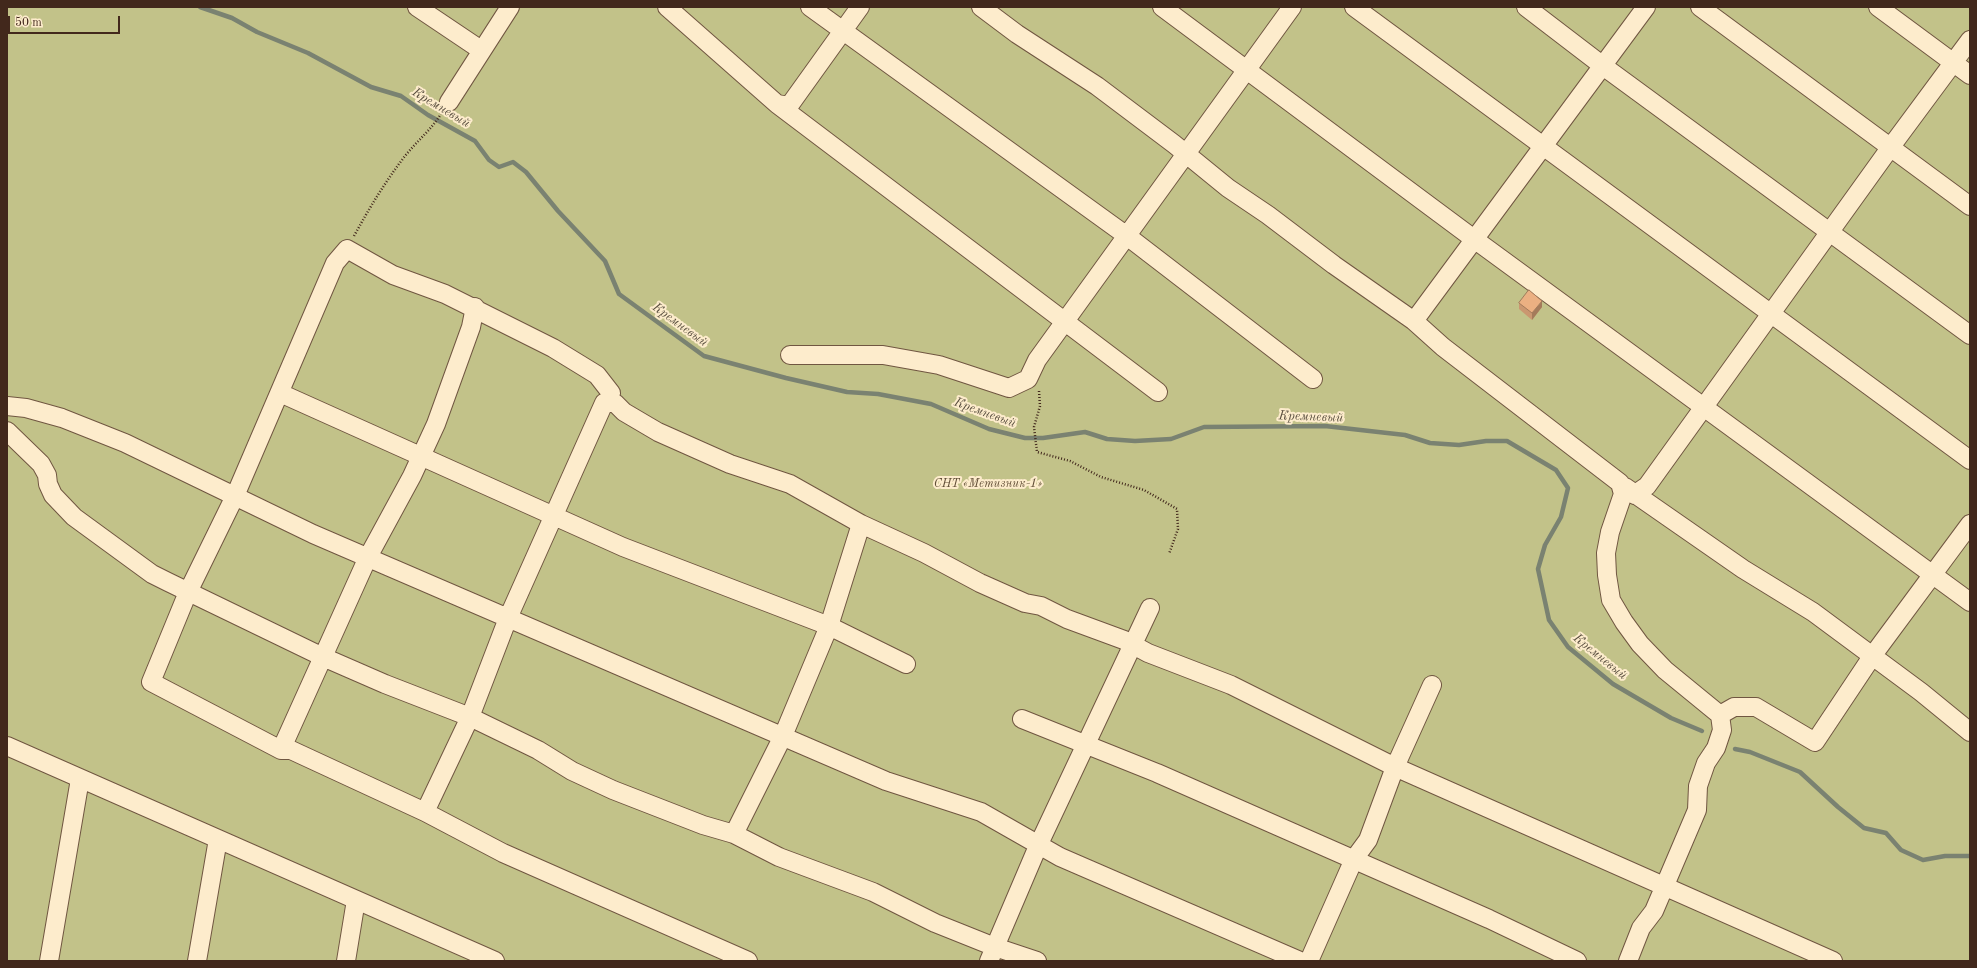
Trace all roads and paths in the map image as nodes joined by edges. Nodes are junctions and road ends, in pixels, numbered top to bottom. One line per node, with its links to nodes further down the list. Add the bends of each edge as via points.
1 (417, 7): 16 (lane)
2 (510, 7): 16 (lane)
3 (667, 7): 22 (lane)
4 (810, 7): 14 (lane)
5 (860, 7): 14 (lane)
6 (981, 7): 25 (lane, via 1097,86)
7 (1162, 7): 19 (lane)
8 (1292, 7): 19 (lane)
9 (1354, 7): 23 (lane)
10 (1526, 7): 18 (lane)
11 (1646, 7): 18 (lane)
12 (1700, 7): 24 (lane)
13 (1878, 7): 17 (lane)
14 (843, 31): 22 (lane, via 789,106); 28 (lane)
15 (1970, 40): 17 (lane)
16 (481, 50): 21 (lane)
17 (1953, 63): 20 (lane); 24 (lane)
18 (1603, 66): 23 (lane); 27 (lane)
19 (1246, 69): 25 (lane); 29 (lane)
20 (1970, 75)
21 (449, 102): 30 (path, via 433,127 419,140 382,186)
22 (777, 104): 34 (lane)
23 (1542, 146): 29 (lane); 32 (lane)
24 (1890, 148): 26 (lane); 27 (lane)
25 (1185, 153): 28 (lane); 33 (lane, via 1228,188)
26 (1970, 206)
27 (1830, 232): 32 (lane); 35 (lane)
28 (1127, 236): 34 (lane); 37 (lane)
29 (1474, 239): 33 (lane); 43 (lane)
30 (346, 249): 31 (lane, via 393,275); 40 (lane, via 335,263)
31 (474, 307): 41 (lane, via 553,348 597,375); 45 (lane, via 472,327)
32 (1770, 313): 43 (lane); 46 (lane)
33 (1414, 321): 47 (lane, via 1443,347)
34 (1066, 323): 36 (lane, via 1037,360 1028,379 1009,388 939,365 883,354); 39 (lane)
35 (1970, 335)
36 (790, 356)
37 (1313, 379)
38 (1038, 386): 53 (path, via 1040,406 1034,427 1037,452 1070,461 1101,476 1144,490 1177,509 1178,529)
39 (1158, 392)
40 (280, 393): 45 (lane); 49 (lane)
41 (611, 393)
42 (7, 406): 49 (lane, via 26,408 62,418 96,431)
43 (1704, 408): 48 (lane, via 1647,486); 55 (lane)
44 (7, 431): 56 (lane, via 41,464 53,495 74,517 152,574)
45 (421, 457): 50 (lane); 54 (lane)
46 (1970, 460)
47 (1620, 483): 48 (lane); 66 (lane, via 1623,494 1606,553 1611,600 1624,622 1650,655)
48 (1634, 495): 62 (lane, via 1743,569 1813,612)
49 (235, 496): 54 (lane, via 313,534); 56 (lane)
50 (554, 516): 51 (lane, via 604,403 615,403 624,412 672,439 730,464 790,484); 59 (lane); 60 (lane, via 623,547)
51 (861, 524): 60 (lane); 61 (lane, via 1024,603 1041,606)
52 (1970, 524): 55 (lane)
53 (1169, 554)
54 (368, 557): 59 (lane); 63 (lane)
55 (1932, 574): 57 (lane); 62 (lane)
56 (188, 592): 63 (lane); 73 (lane, via 151,682)
57 (1970, 602)
58 (1150, 608): 61 (lane)
59 (508, 618): 67 (lane); 70 (lane)
60 (828, 626): 64 (lane); 70 (lane)
61 (1132, 644): 71 (lane); 74 (lane, via 1148,653 1231,685)
62 (1873, 655): 66 (lane, via 1815,742 1756,707 1734,707); 69 (lane)
63 (323, 656): 67 (lane, via 385,684); 73 (lane)
64 (906, 664)
65 (1432, 685): 74 (lane)
66 (1720, 715): 81 (lane, via 1722,730 1698,786 1697,810)
67 (470, 717): 76 (lane); 77 (lane, via 613,790 702,825)
68 (1022, 719): 71 (lane)
69 (1970, 732)
70 (783, 736): 77 (lane); 79 (lane, via 886,781 981,812)
71 (1085, 745): 79 (lane); 80 (lane, via 1157,773)
72 (7, 746): 75 (lane)
73 (281, 750): 76 (lane, via 291,750)
74 (1395, 767): 80 (lane, via 1368,840); 81 (lane)
75 (80, 779): 78 (lane); 84 (lane)
76 (425, 812): 88 (lane, via 503,853)
77 (734, 834): 83 (lane, via 780,857 873,892)
78 (218, 839): 82 (lane); 85 (lane)
79 (1038, 846): 83 (lane); 90 (lane)
80 (1354, 859): 91 (lane); 92 (lane)
81 (1664, 886): 93 (lane, via 1654,911 1641,928); 94 (lane)
82 (356, 900): 86 (lane); 87 (lane)
83 (992, 954): 89 (lane)
84 (49, 961)
85 (197, 961)
86 (346, 961)
87 (495, 961)
88 (748, 961)
89 (1037, 961)
90 (1300, 961)
91 (1309, 961)
92 (1577, 961)
93 (1628, 961)
94 (1833, 961)

